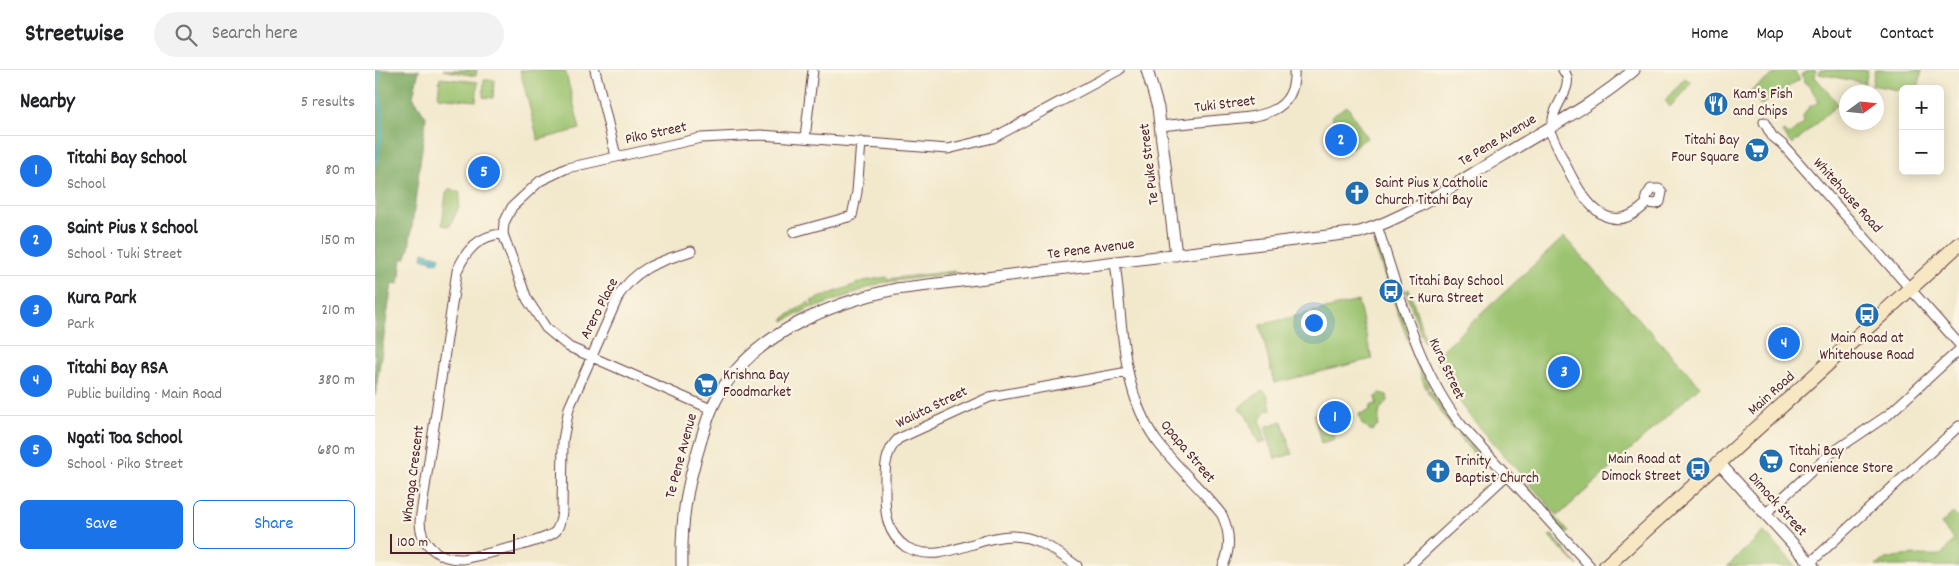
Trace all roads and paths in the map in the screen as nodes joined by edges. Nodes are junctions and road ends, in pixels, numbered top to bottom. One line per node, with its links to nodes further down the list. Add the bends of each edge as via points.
1 (595, 70): 13 (street)
2 (813, 70): 11 (street)
3 (1119, 70): 12 (street, Piko Street, via 993,138 969,145 949,149)
4 (1147, 70): 9 (street, Te Puke Street, via 1155,92)
5 (1294, 70): 9 (street, Tuki Street, via 1295,84 1284,103 1273,111 1257,116)
6 (1563, 70): 10 (street, via 1567,74 1568,85 1551,116)
7 (1634, 70): 10 (street, Te Pene Avenue)
8 (1764, 122): 22 (street, Whitehouse Road, via 1777,143 1783,145)
9 (1160, 126): 20 (street, Te Puke Street)
10 (1551, 126): 14 (street, via 1583,196 1597,212 1625,218 1640,211); 15 (street, Te Pene Avenue, via 1393,220)
11 (805, 138): 12 (street, Piko Street); 13 (street, Piko Street, via 715,136)
12 (861, 142): 16 (street, via 852,216)
13 (616, 156): 17 (street, Piko Street, via 567,168 541,181 512,207 504,223)
14 (1647, 203)
15 (1377, 226): 20 (street, Te Pene Avenue, via 1341,235); 30 (street, Kura Street, via 1435,386 1463,427)
16 (793, 232)
17 (503, 234): 25 (street, via 521,286 536,315 558,338); 25 (street, Whanga Crescent, via 479,240 463,258 457,271 420,521 421,534 432,550 445,558 463,559 542,539 555,531 561,522 562,512 564,429 569,408)
18 (1959, 244): 22 (main road, Main Road)
19 (691, 251): 25 (street, Arero Place, via 648,267 628,281)
20 (1176, 255): 21 (street, Te Pene Avenue)
21 (1115, 262): 26 (street, Opapa Street); 27 (street, Te Pene Avenue, via 897,289 847,303 790,328 755,352 731,375)
22 (1910, 289): 23 (street, Whitehouse Road); 29 (main road, Main Road)
23 (1959, 344)
24 (1959, 350): 31 (street, via 1888,416 1830,454)
25 (592, 357): 27 (street)
26 (1128, 372): 34 (street, Waiuta Street, via 976,401 898,439 885,463 887,524 897,540 913,552 947,555 985,540 1013,536 1041,542); 35 (street, Opapa Street, via 1136,402 1155,438 1222,515 1229,544)
27 (711, 409): 33 (street, Te Pene Avenue, via 685,496)
28 (1959, 426): 32 (street)
29 (1719, 463): 31 (street, Dimock Street); 38 (main road, Main Road)
30 (1507, 476): 36 (street); 37 (street, Kura Street)
31 (1765, 514): 32 (street, Dimock Street)
32 (1811, 565)
33 (682, 566)
34 (1077, 566)
35 (1223, 566)
36 (1409, 566)
37 (1590, 566)
38 (1606, 566)

